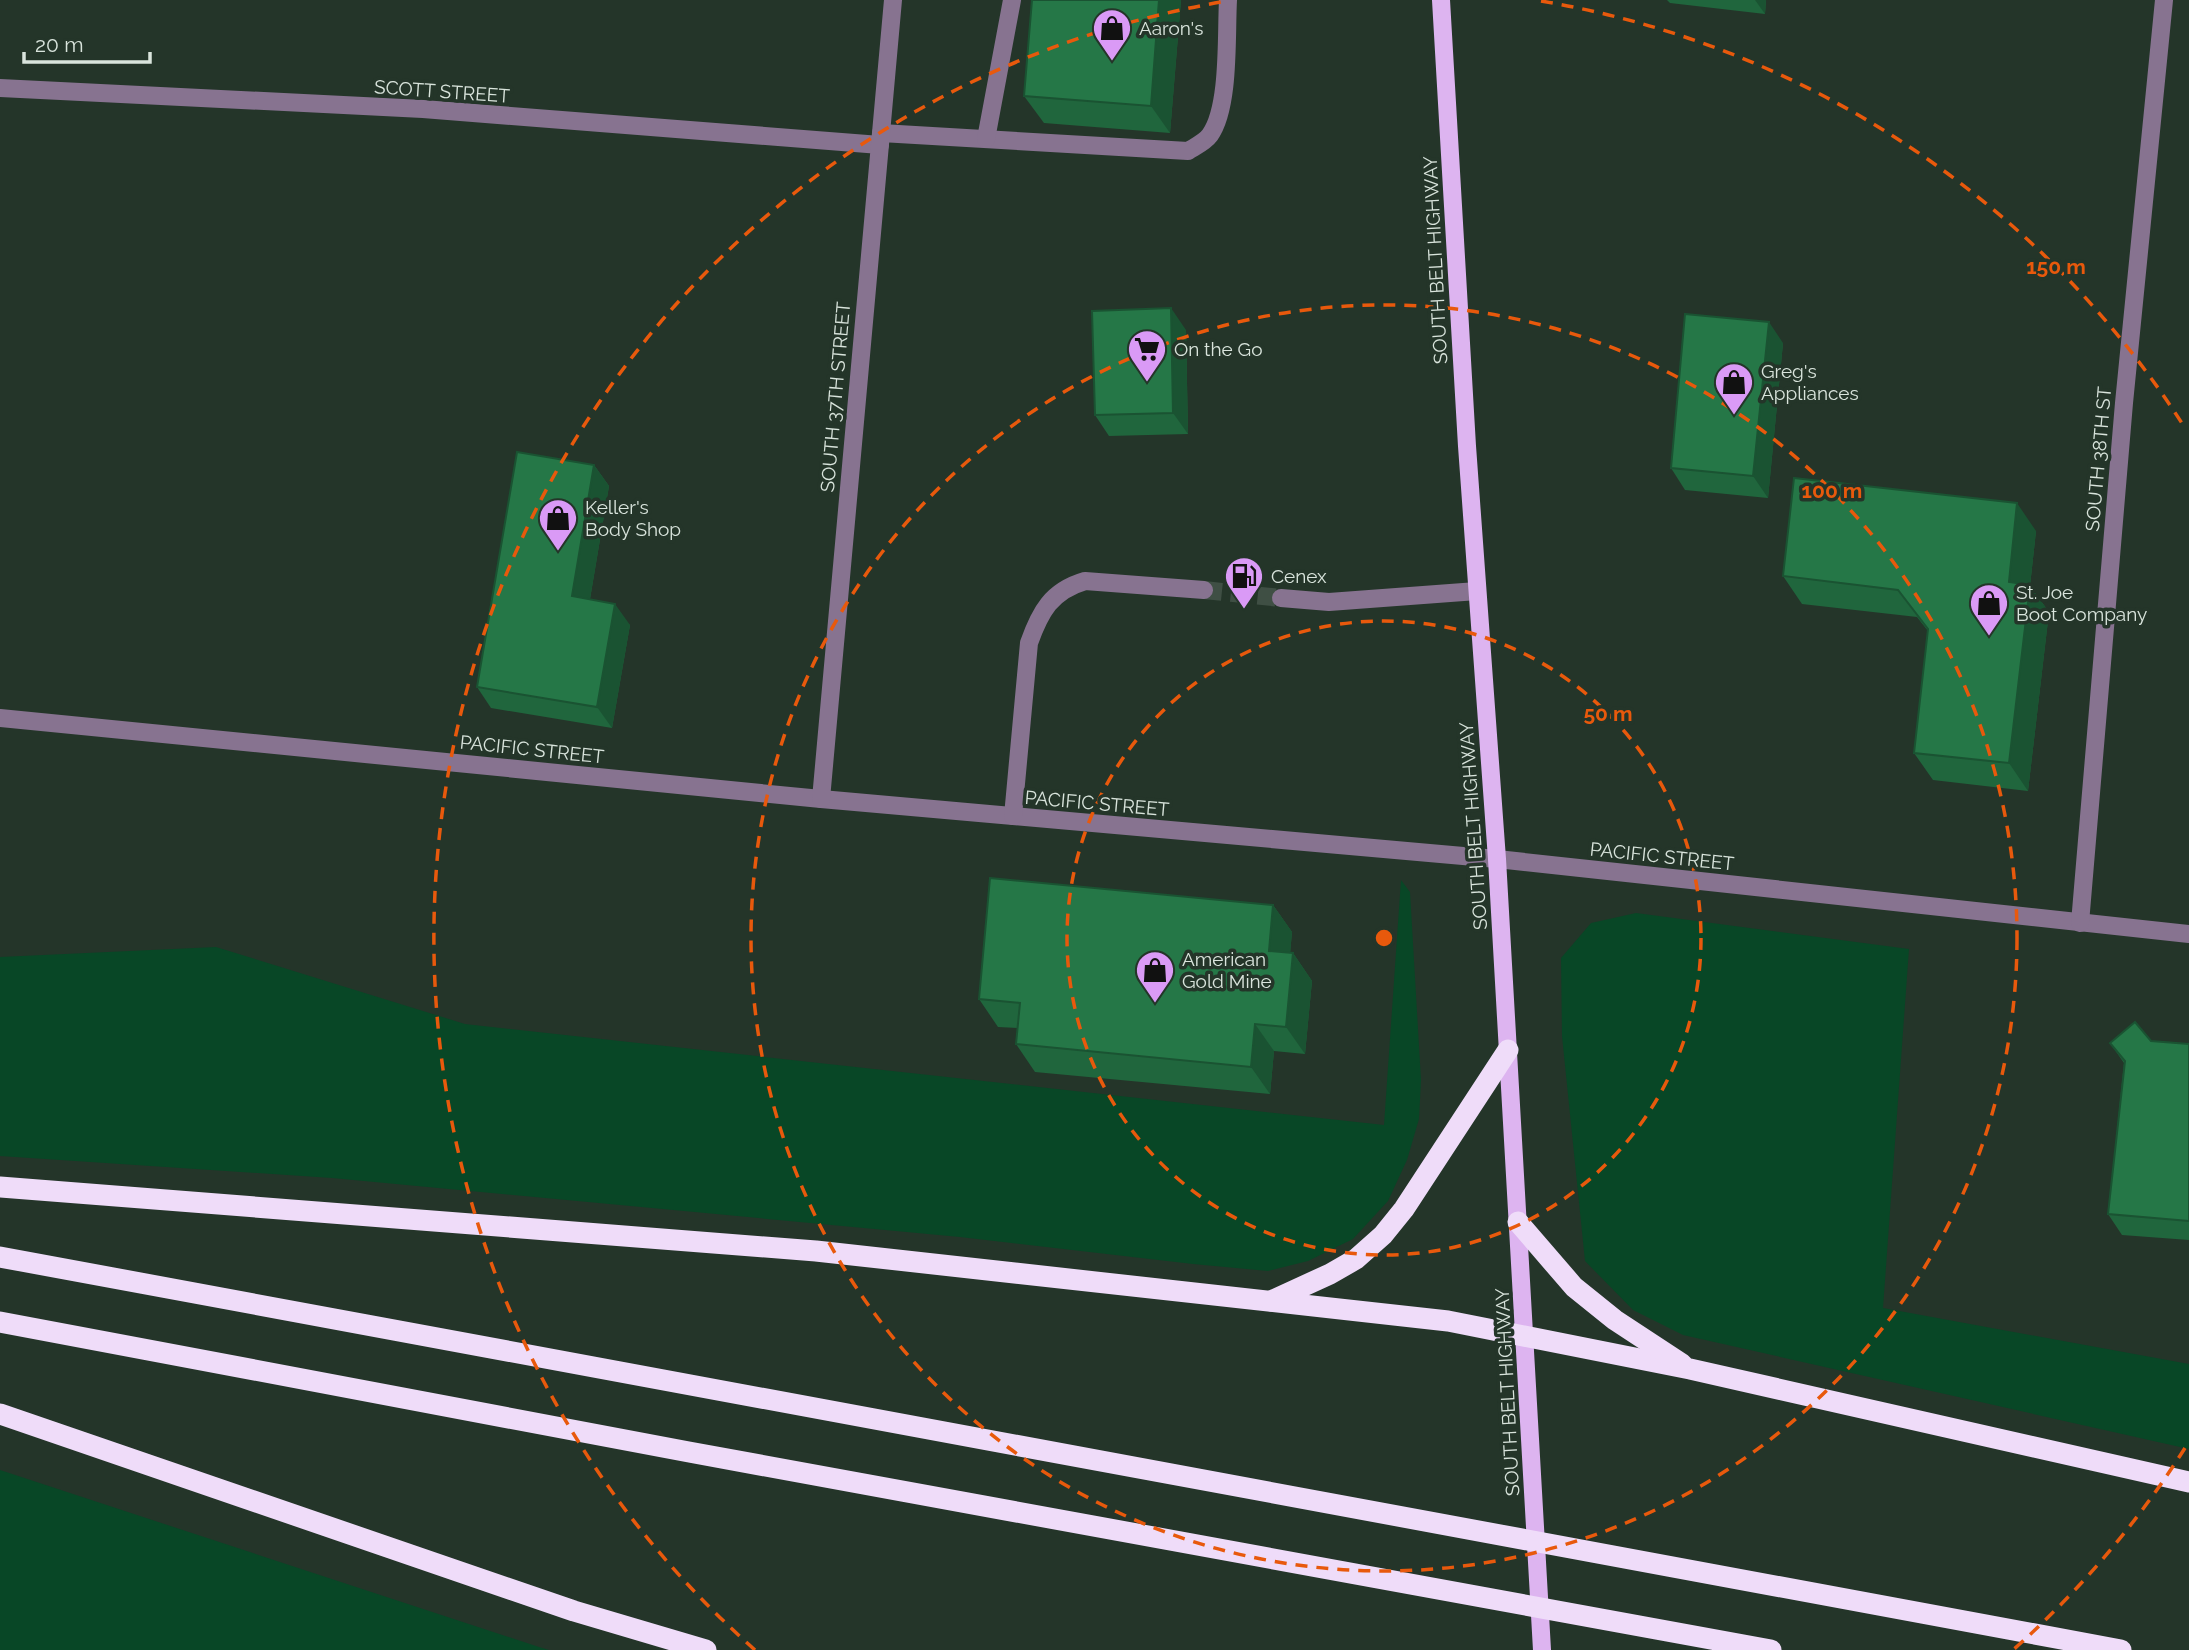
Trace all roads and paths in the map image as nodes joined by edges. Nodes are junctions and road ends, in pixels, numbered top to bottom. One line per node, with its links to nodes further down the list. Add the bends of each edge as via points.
1 (893, 0): 7 (street, SOUTH 37TH STREET)
2 (1012, 0): 8 (street)
3 (1228, 0): 8 (street, SCOTT STREET, via 1218,123 1208,138 1188,151)
4 (1441, 0): 10 (main road, SOUTH BELT HIGHWAY)
5 (2164, 0): 16 (street, SOUTH 38TH ST)
6 (0, 88): 7 (street, SCOTT STREET)
7 (881, 139): 8 (street, SCOTT STREET); 13 (street, SOUTH 37TH STREET)
8 (986, 139)
9 (1204, 590): 14 (street, via 1085,581 1051,600 1029,643)
10 (1477, 591): 11 (street, via 1329,602); 15 (main road, SOUTH BELT HIGHWAY)
11 (1281, 598)
12 (0, 718): 13 (street, PACIFIC STREET)
13 (821, 799): 14 (street, PACIFIC STREET)
14 (1013, 816): 15 (street, PACIFIC STREET)
15 (1497, 859): 16 (street, PACIFIC STREET); 18 (main road, SOUTH BELT HIGHWAY)
16 (2080, 923): 17 (street, PACIFIC STREET)
17 (2189, 934)
18 (1508, 1050): 20 (main road, SOUTH BELT HIGHWAY); 22 (highway, via 1383,1235 1356,1259)
19 (0, 1187): 22 (highway, via 816,1251)
20 (1518, 1222): 24 (main road, SOUTH BELT HIGHWAY); 25 (highway, via 1574,1287)
21 (0, 1257): 31 (highway)
22 (1270, 1301): 24 (highway, via 1448,1321)
23 (0, 1322): 30 (highway)
24 (1525, 1337): 25 (highway); 29 (main road, SOUTH BELT HIGHWAY)
25 (1690, 1369): 27 (highway)
26 (0, 1414): 28 (highway, via 561,1606)
27 (2189, 1482)
28 (706, 1650)
29 (1542, 1650)
30 (1770, 1650)
31 (2120, 1650)

